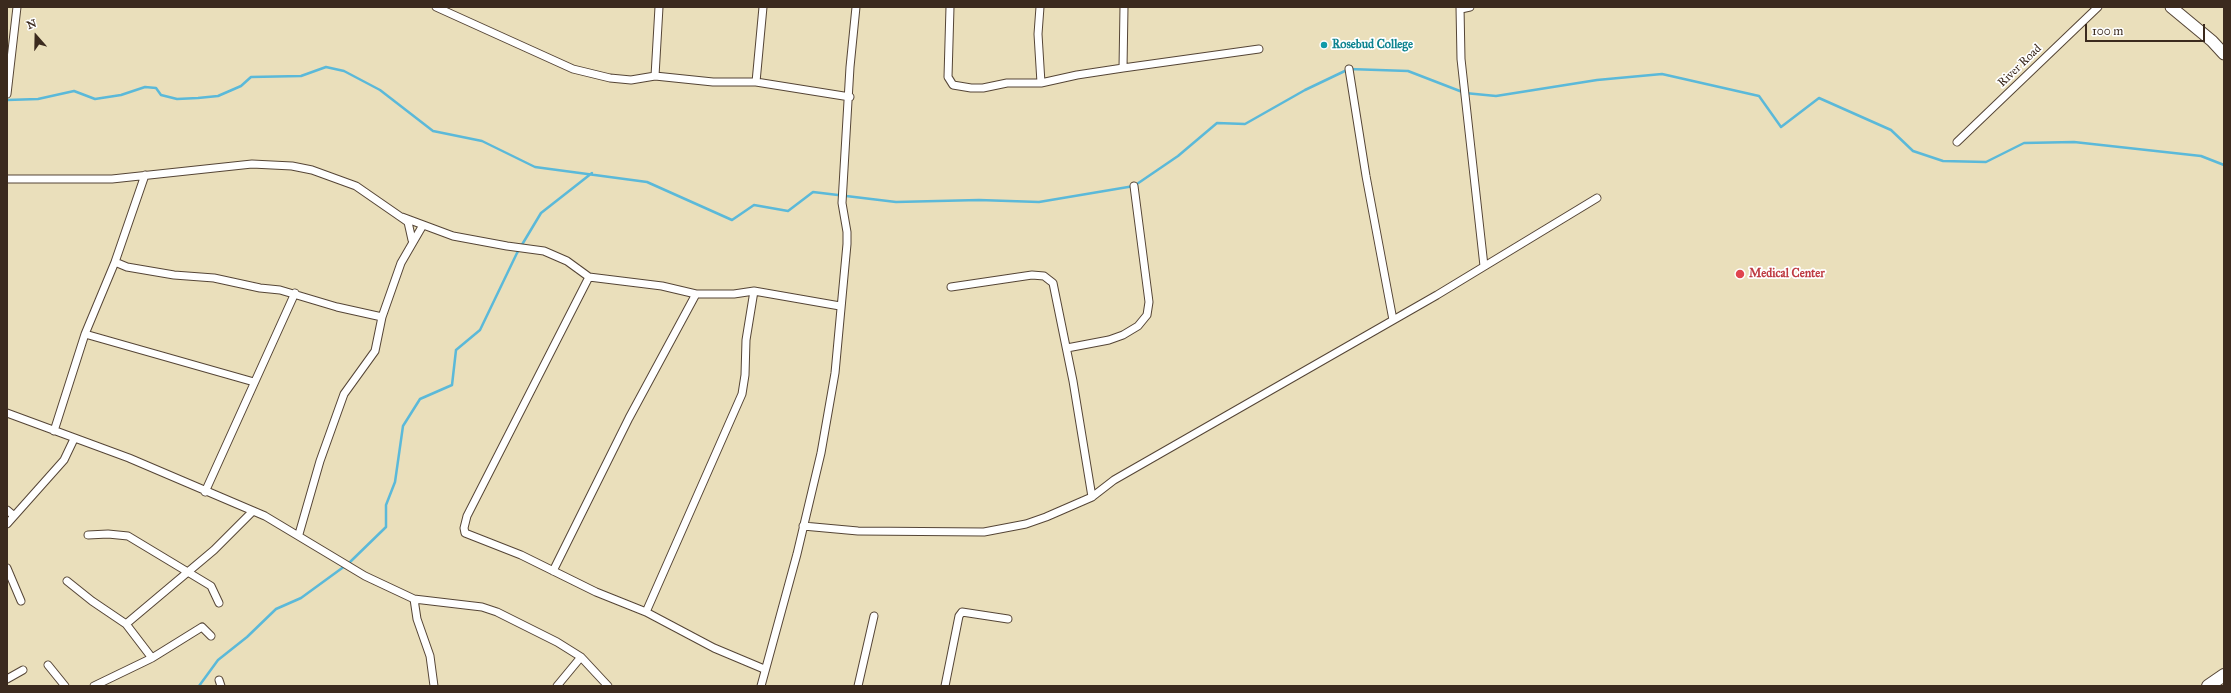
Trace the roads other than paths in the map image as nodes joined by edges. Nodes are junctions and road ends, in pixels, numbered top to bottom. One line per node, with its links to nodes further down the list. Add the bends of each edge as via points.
1 (17, 7): 20 (street)
2 (436, 7): 17 (street, via 574,69 610,78 631,80)
3 (659, 7): 17 (street)
4 (763, 7): 18 (street)
5 (856, 7): 21 (street)
6 (950, 7): 19 (street, via 947,70 953,85 983,88 1007,83)
7 (1040, 7): 19 (street, via 1038,34)
8 (1124, 7): 15 (street)
9 (1470, 7): 12 (street)
10 (2098, 7): 22 (street, River Road)
11 (2171, 7): 14 (street)
12 (1461, 8): 31 (street, via 1461,60)
13 (1259, 49): 15 (street)
14 (2224, 54)
15 (1123, 68): 19 (street)
16 (1349, 69): 39 (street)
17 (655, 76): 18 (street, via 713,82)
18 (756, 82): 21 (street)
19 (1041, 83)
20 (7, 94)
21 (850, 97): 37 (street, via 842,203 847,232)
22 (1957, 142)
23 (145, 175): 24 (street, via 100,180); 27 (street, via 252,164 292,166 312,170 356,186); 30 (street)
24 (7, 179)
25 (1134, 186): 41 (street, via 1149,302 1147,315 1138,326 1123,335)
26 (1597, 198): 31 (street)
27 (402, 218): 28 (street); 29 (street, via 408,222)
28 (422, 225): 29 (street); 32 (street, via 453,236 544,251 561,258)
29 (412, 240): 38 (street)
30 (115, 262): 35 (street, via 134,268 214,278); 40 (street)
31 (1484, 266): 39 (street)
32 (588, 277): 36 (street, via 662,286); 56 (street, via 467,516 464,528 465,533)
33 (950, 287): 41 (street, via 1005,278 1044,276 1055,289)
34 (754, 291): 36 (street); 37 (street); 63 (street, via 746,340 742,394)
35 (293, 293): 38 (street, via 337,307); 42 (street)
36 (696, 294): 56 (street)
37 (840, 306): 52 (street, via 835,373 821,454)
38 (382, 317): 53 (street, via 375,351 344,394)
39 (1393, 320): 47 (street, via 1114,480)
40 (85, 334): 42 (street); 44 (street)
41 (1067, 348): 47 (street)
42 (254, 382): 46 (street)
43 (7, 413): 44 (street)
44 (54, 431): 45 (street)
45 (74, 440): 46 (street, via 129,458); 50 (street, via 64,460)
46 (205, 492): 49 (street)
47 (1092, 498): 52 (street, via 1026,524 984,532 866,531)
48 (7, 510): 50 (street)
49 (253, 511): 53 (street); 57 (street, via 214,550)
50 (13, 515): 51 (street)
51 (7, 524)
52 (804, 526): 71 (street)
53 (298, 534): 60 (street, via 352,568)
54 (88, 535): 57 (street, via 128,536 168,559)
55 (7, 568): 59 (street)
56 (553, 571): 63 (street)
57 (186, 573): 62 (street, via 211,586); 66 (street)
58 (67, 581): 66 (street)
59 (9, 583): 61 (street)
60 (414, 599): 68 (street, via 482,607 557,642); 77 (street, via 417,620 430,656)
61 (21, 601)
62 (219, 602)
63 (646, 612): 71 (street, via 714,648)
64 (874, 616): 81 (street)
65 (1008, 619): 82 (street, via 962,612 959,616)
66 (126, 624): 69 (street)
67 (211, 636): 69 (street, via 202,627)
68 (581, 657): 78 (street); 79 (street)
69 (152, 658): 76 (street)
70 (48, 665): 75 (street)
71 (764, 669): 80 (street)
72 (23, 670): 74 (street)
73 (2224, 675): 83 (main road)
74 (7, 680)
75 (65, 686)
76 (94, 686)
77 (434, 686)
78 (557, 686)
79 (608, 686)
80 (760, 686)
81 (858, 686)
82 (945, 686)
83 (2208, 686)

